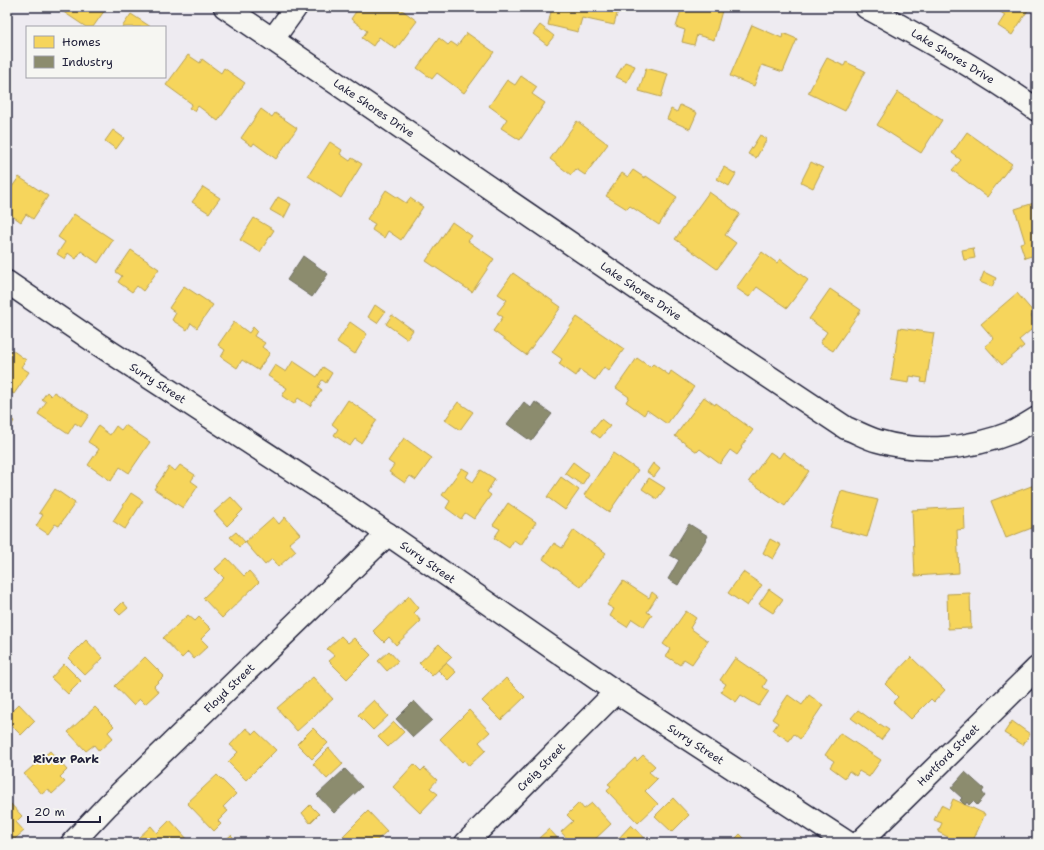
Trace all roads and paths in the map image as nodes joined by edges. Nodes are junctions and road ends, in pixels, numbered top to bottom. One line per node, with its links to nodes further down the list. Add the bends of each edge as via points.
1 (225, 7): 4 (street, Lake Shores Drive)
2 (296, 7): 4 (street)
3 (866, 7): 5 (street, Lake Shores Drive, via 950,53)
4 (273, 40): 7 (street, Lake Shores Drive, via 643,293 846,428 878,440 910,447 950,448 983,442 1014,431)
5 (1037, 110)
6 (7, 282): 8 (street, Surry Street)
7 (1037, 418)
8 (388, 534): 10 (street, Surry Street); 11 (street, Floyd Street, via 108,805)
9 (1037, 668): 14 (street, Hartford Street)
10 (616, 692): 12 (street, Creig Street); 13 (street, Surry Street)
11 (72, 843)
12 (466, 843)
13 (848, 843)
14 (859, 843)

